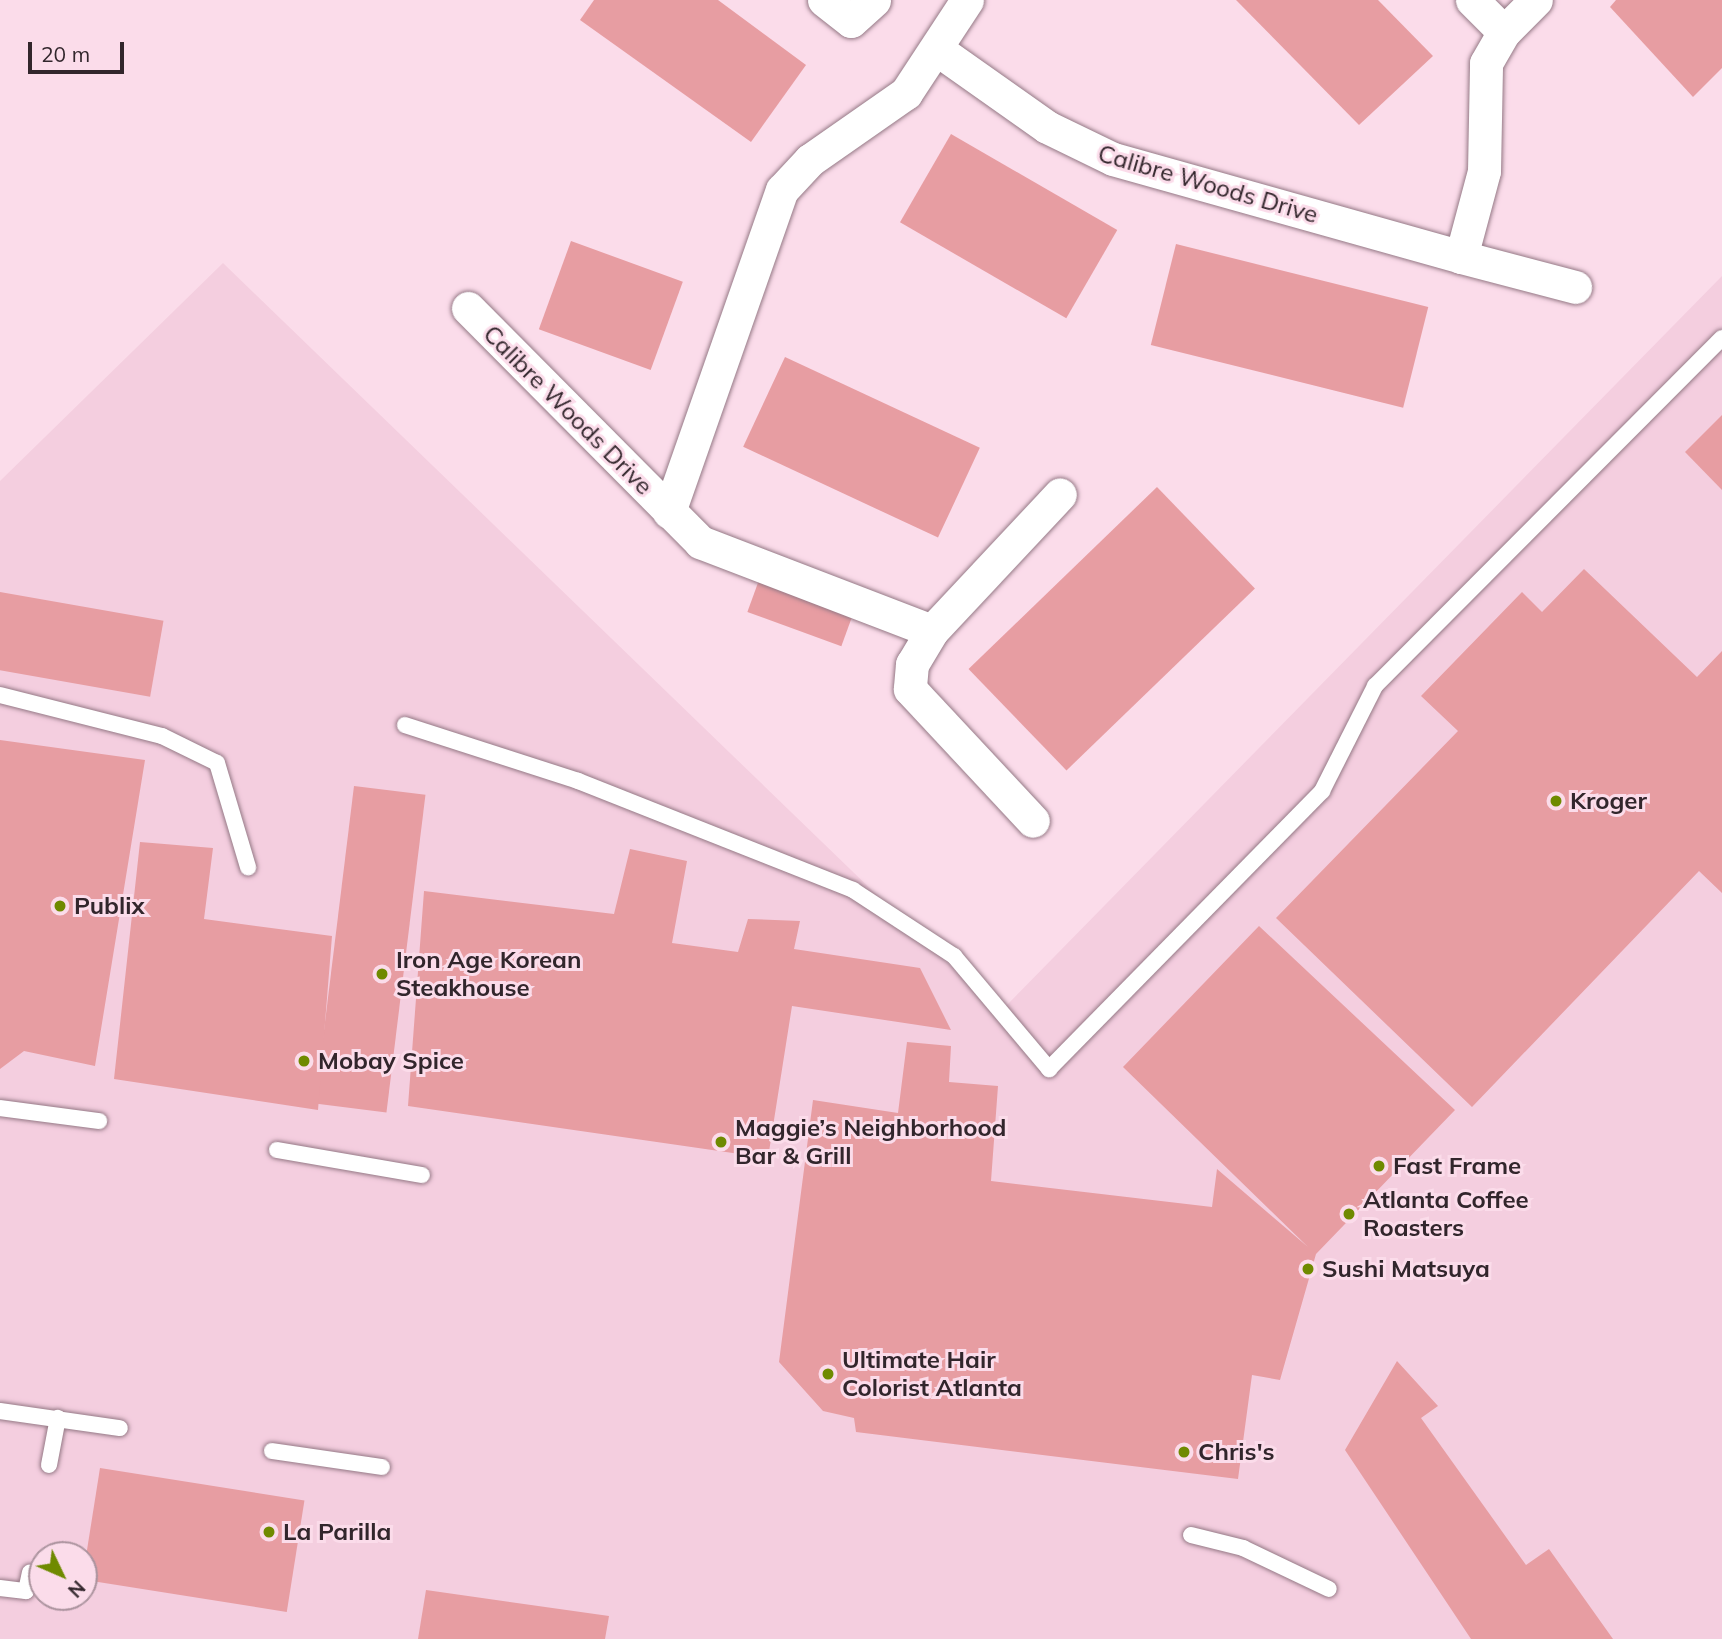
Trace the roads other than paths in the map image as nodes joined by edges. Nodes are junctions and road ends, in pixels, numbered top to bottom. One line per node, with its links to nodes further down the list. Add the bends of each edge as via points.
1 (824, 0): 2 (street, via 851,21)
2 (874, 0)
3 (967, 0): 7 (street, Calibre Woods Drive)
4 (1472, 0): 6 (street)
5 (1536, 0): 6 (street)
6 (1504, 32): 8 (street, via 1486,63 1484,171)
7 (938, 50): 8 (street, Calibre Woods Drive, via 1048,127 1113,159); 13 (street, Calibre Woods Drive, via 906,93 810,160 782,190)
8 (1461, 257): 9 (street, Calibre Woods Drive)
9 (1575, 287)
10 (468, 309): 13 (street, Calibre Woods Drive)
11 (1722, 338): 16 (lane, via 1375,686 1322,791 1049,1069 954,956 853,890 578,781)
12 (1060, 494): 14 (street)
13 (668, 512): 14 (street, Calibre Woods Drive, via 699,542)
14 (932, 631): 17 (street, via 912,664 910,690)
15 (0, 695): 18 (lane, via 162,736 217,763)
16 (405, 725)
17 (1033, 821)
18 (248, 867)
19 (0, 1108): 20 (lane)
20 (99, 1121)
21 (277, 1150): 22 (lane)
22 (422, 1175)
23 (0, 1411): 24 (lane)
24 (58, 1418): 25 (lane); 27 (lane)
25 (120, 1428)
26 (272, 1451): 28 (lane)
27 (50, 1465)
28 (382, 1467)
29 (1191, 1535): 32 (lane, via 1242,1548)
30 (28, 1582): 31 (lane, via 26,1591)
31 (0, 1588)
32 (1329, 1589)

